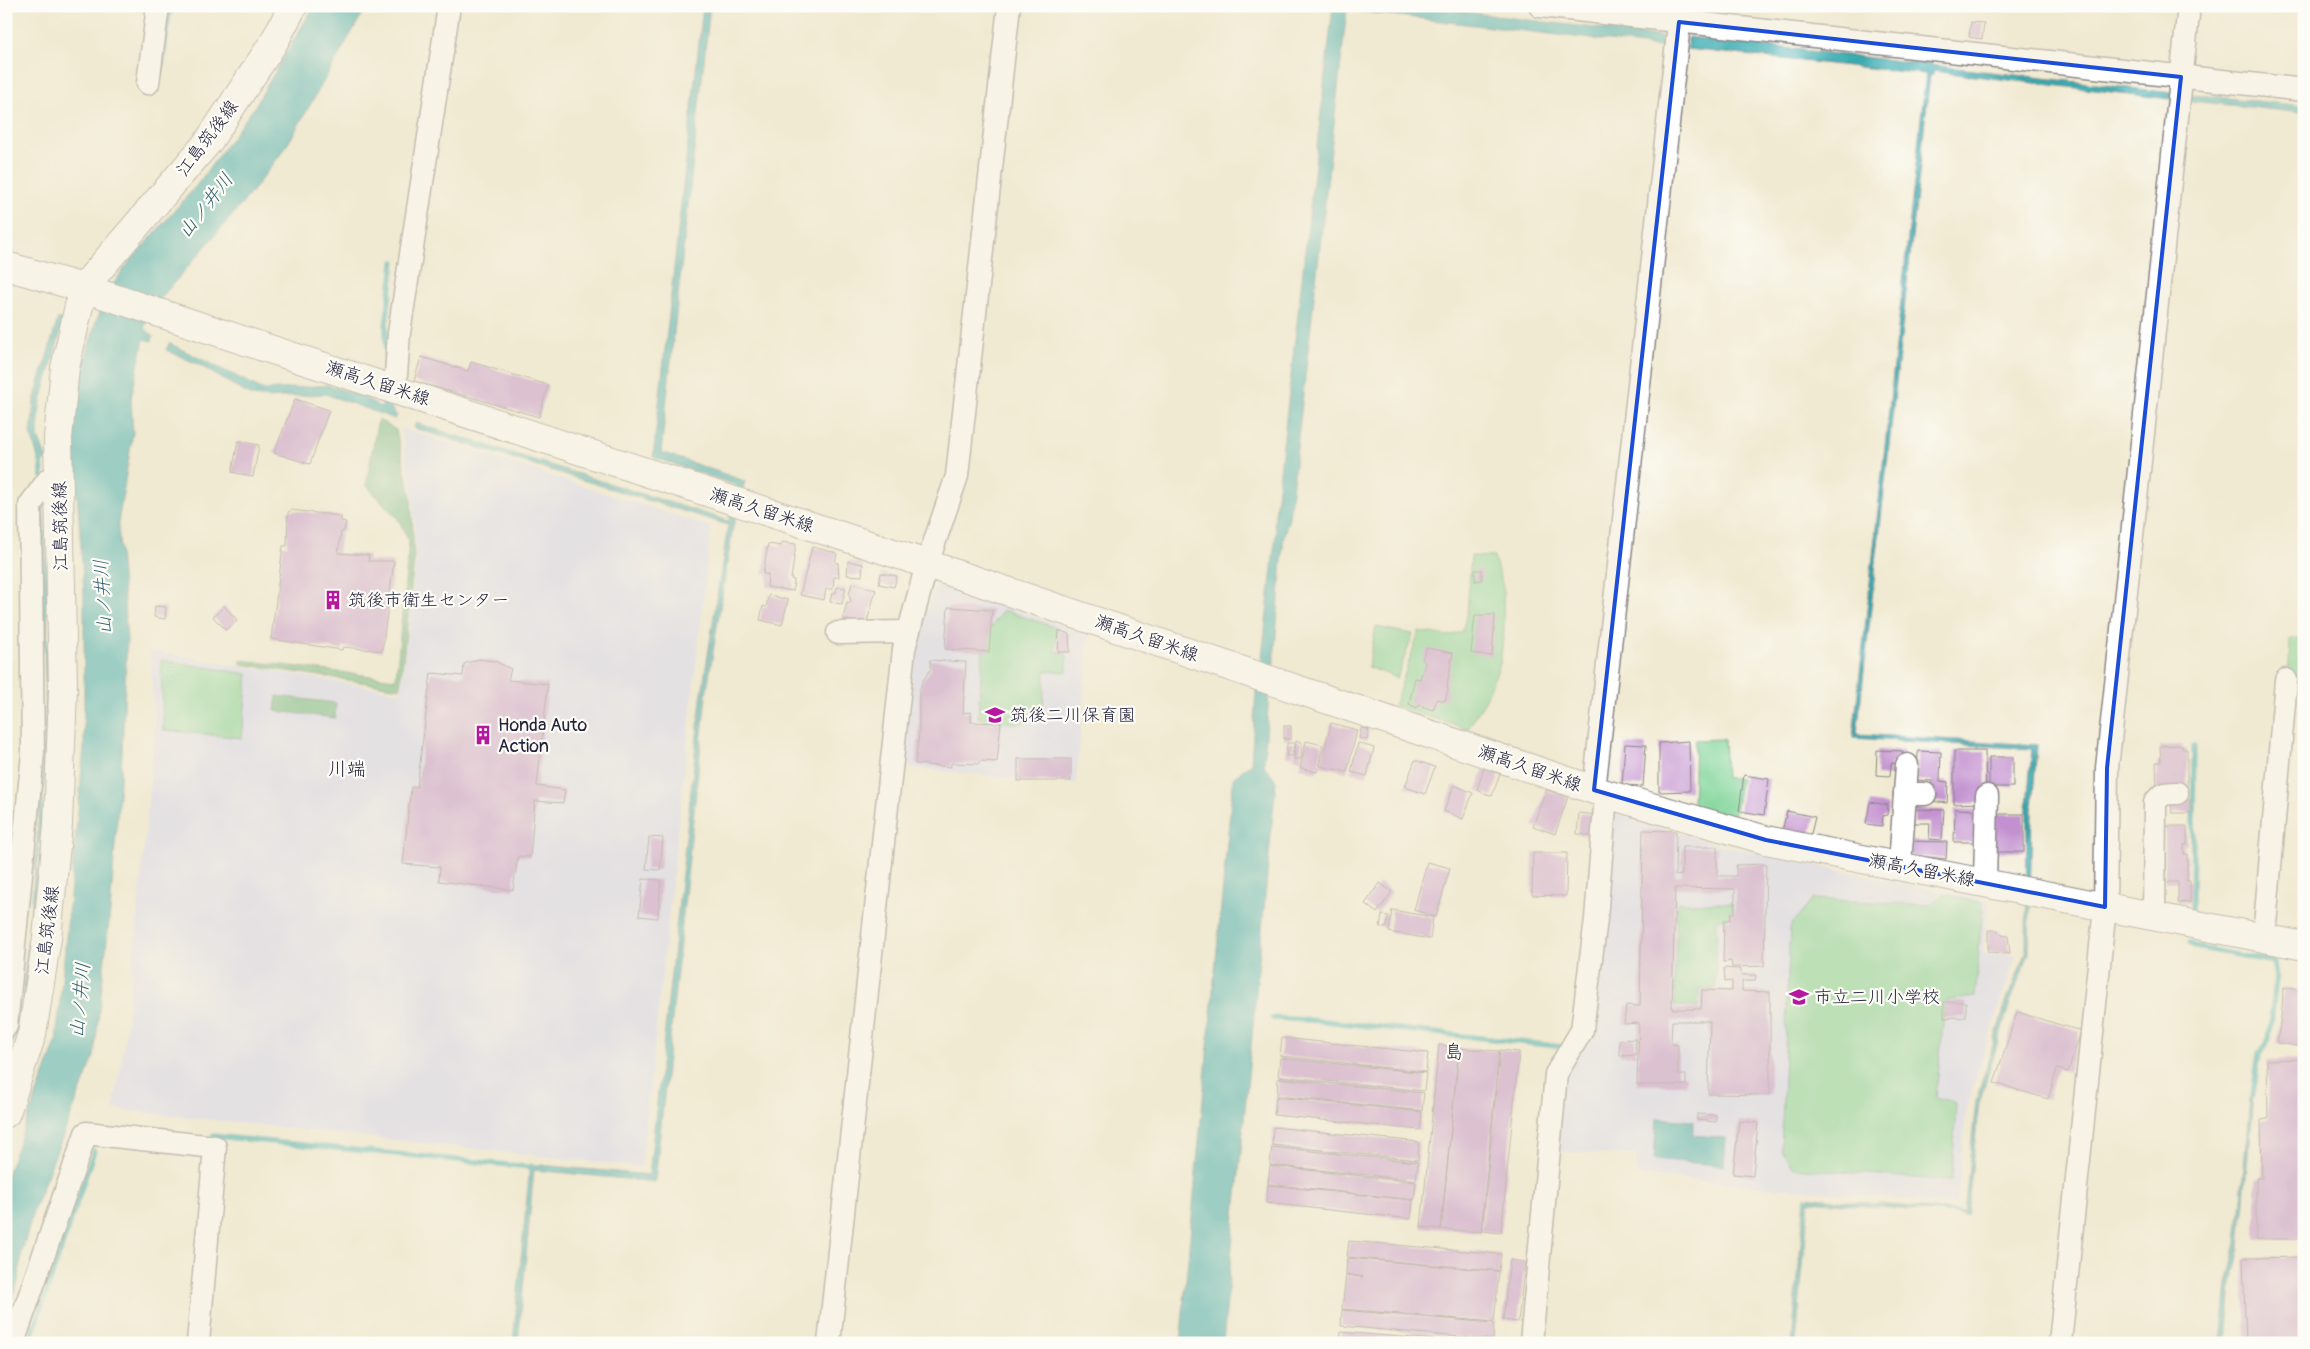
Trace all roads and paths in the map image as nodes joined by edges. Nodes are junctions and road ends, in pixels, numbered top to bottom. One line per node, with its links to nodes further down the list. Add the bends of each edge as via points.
1 (158, 6): 9 (street)
2 (293, 6): 12 (main road, 江島筑後線, via 274,42 208,142)
3 (448, 6): 13 (street, via 398,333)
4 (1009, 6): 15 (street, via 957,476)
5 (1540, 6): 7 (street)
6 (2189, 6): 8 (street)
7 (1680, 14): 8 (street); 20 (street)
8 (2181, 77): 10 (street); 25 (street, via 2107,768)
9 (148, 83)
10 (2304, 90)
11 (6, 266): 12 (main road, 瀬高久留米線)
12 (95, 292): 13 (main road, 瀬高久留米線); 14 (main road, 江島筑後線, via 65,368 58,438)
13 (395, 389): 15 (main road, 瀬高久留米線)
14 (58, 479): 29 (street, via 49,479 30,505 33,753); 30 (main road, 江島筑後線, via 63,689 58,825 48,938 32,1034)
15 (927, 564): 16 (street); 20 (main road, 瀬高久留米線)
16 (908, 632): 17 (street); 33 (street)
17 (838, 633)
18 (2292, 689): 27 (street)
19 (1907, 765): 23 (street, via 1915,794)
20 (1600, 792): 23 (main road, 瀬高久留米線, via 1766,840); 34 (street, via 1596,919 1582,1030 1556,1074)
21 (2178, 793): 26 (street, via 2167,793 2155,803)
22 (1987, 796): 24 (street)
23 (1900, 865): 24 (main road, 瀬高久留米線)
24 (1985, 882): 25 (main road, 瀬高久留米線)
25 (2105, 907): 26 (main road, 瀬高久留米線); 35 (street)
26 (2154, 916): 27 (main road, 瀬高久留米線)
27 (2264, 937): 28 (main road, 瀬高久留米線)
28 (2304, 946)
29 (6, 1026)
30 (6, 1113)
31 (13, 1343): 32 (street, via 86,1133 216,1147)
32 (198, 1343)
33 (829, 1343)
34 (1532, 1343)
35 (2060, 1343)

